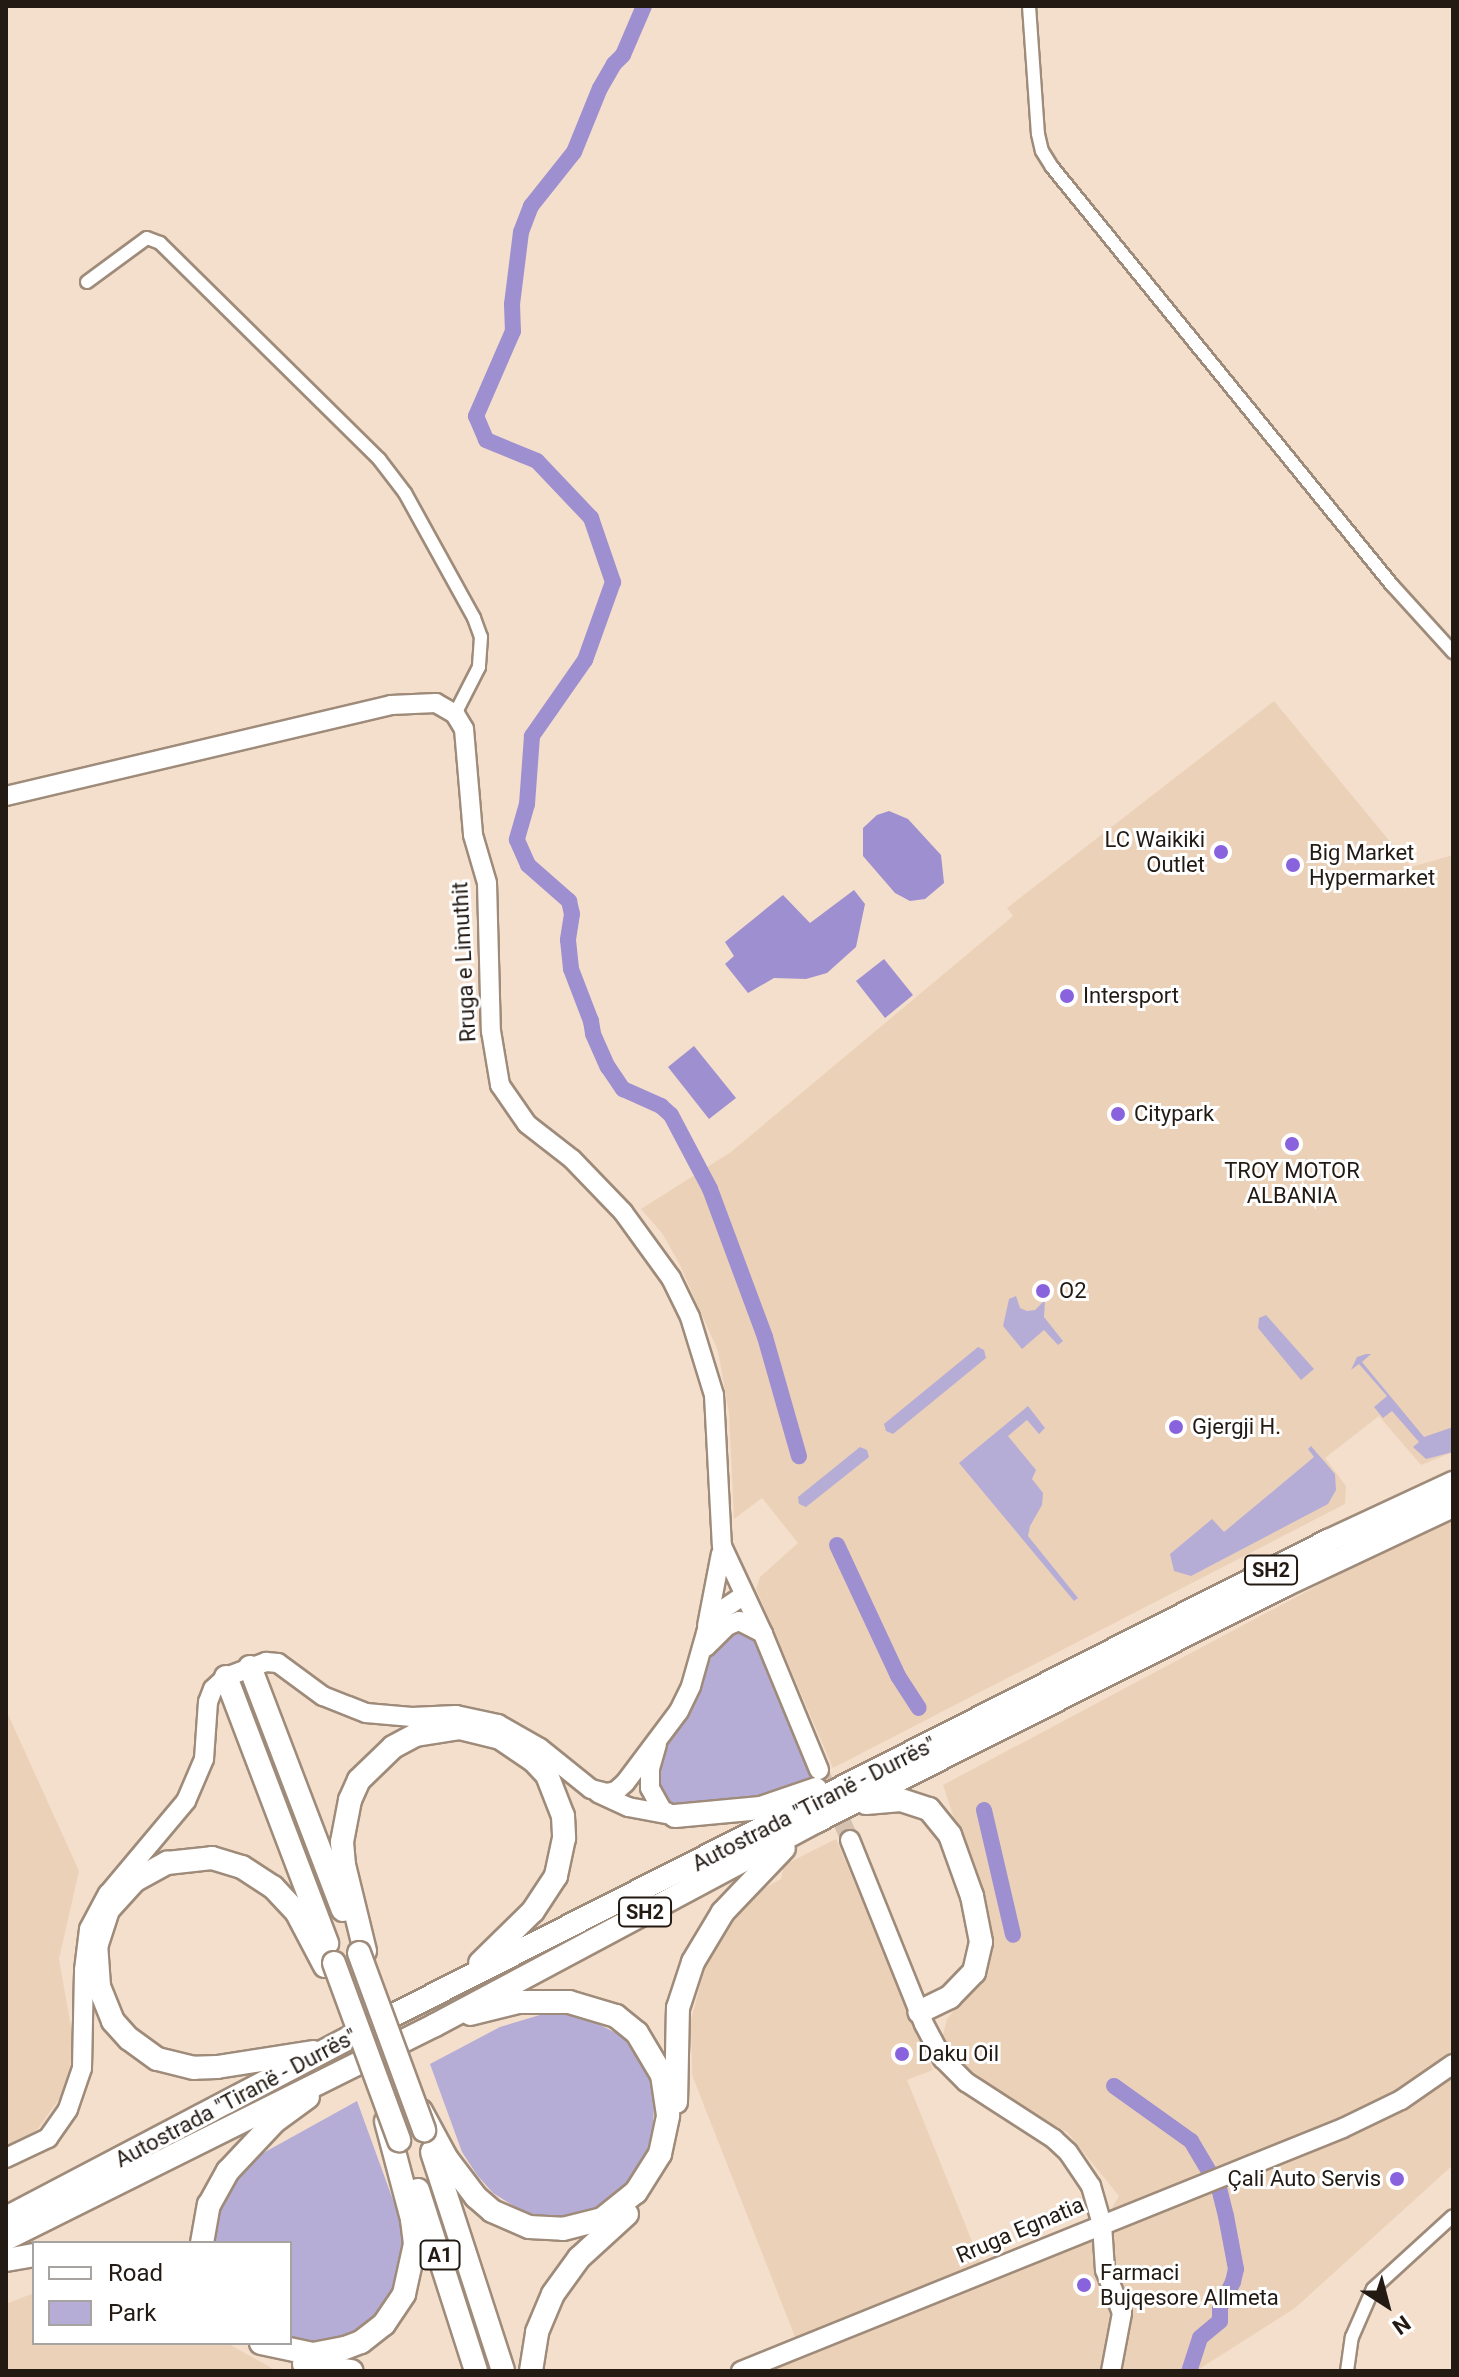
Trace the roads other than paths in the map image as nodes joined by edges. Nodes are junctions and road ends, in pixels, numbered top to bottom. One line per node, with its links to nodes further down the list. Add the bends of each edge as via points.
1 (1029, 6): 3 (street, via 1038,134 1052,167 1392,585)
2 (87, 282): 4 (street, via 147,238 160,243 379,459 405,493 481,637 479,667)
3 (1453, 652)
4 (455, 714): 5 (main road, via 436,703 391,705); 8 (main road, Rruga e Limuthit, via 464,729 473,835 487,883 491,1031 500,1085 527,1124 572,1159 623,1212 671,1278 690,1317 714,1395)
5 (6, 796)
6 (1453, 1483): 16 (highway, Autostrada "Tiranë - Durrës" / SH2)
7 (1453, 1506): 19 (highway, Autostrada "Tiranë - Durrës" / SH2, via 1285,1585)
8 (722, 1546): 9 (main road, Rruga e Limuthit); 10 (main road)
9 (743, 1596): 10 (main road, via 719,1612); 11 (main road)
10 (706, 1633): 12 (main road)
11 (763, 1634): 12 (main road, via 746,1622 727,1626 707,1645); 17 (main road)
12 (698, 1664): 15 (main road, via 679,1711)
13 (250, 1667): 14 (main road); 18 (main road, via 278,1663 323,1696 366,1713 456,1715 498,1724 540,1748); 23 (highway)
14 (226, 1677): 24 (highway); 33 (main road, via 208,1702 204,1759 186,1801 108,1894 89,1929 82,2068 68,2109 48,2138)
15 (665, 1729): 18 (main road, via 616,1791); 20 (main road, via 654,1749 650,1788 662,1810)
16 (926, 1747): 20 (highway, via 761,1808); 25 (highway, Autostrada "Tiranë - Durrës" / SH2)
17 (819, 1770)
18 (591, 1789): 20 (main road, via 628,1807)
19 (846, 1808): 21 (highway, Autostrada "Tiranë - Durrës" / SH2); 26 (highway, via 890,1800 916,1803 940,1821 957,1850 980,1931 980,1958 962,1989)
20 (675, 1816)
21 (817, 1821): 27 (highway, Autostrada "Tiranë - Durrës" / SH2); 46 (highway, via 748,1883 693,1962 678,2008 676,2118 663,2169 643,2197 579,2258 553,2294 537,2332)
22 (850, 1840): 26 (main road, Rruga Egnatia)
23 (362, 1952): 25 (highway, via 342,1842 344,1819 359,1780 374,1761 416,1735 440,1729 480,1731 517,1746 547,1775 563,1816 564,1838 556,1876 533,1911); 31 (highway, A1, bridge)
24 (330, 1964): 28 (highway, via 273,1887 242,1867 212,1858 167,1863 134,1881 108,1910 96,1947 99,1986 113,2021 157,2059 194,2068 217,2067); 32 (highway, A1, bridge, via 373,2069)
25 (460, 1982): 28 (highway, Autostrada "Tiranë - Durrës" / SH2)
26 (919, 2012): 36 (main road, Rruga Egnatia, via 952,2070 1068,2152 1091,2186)
27 (435, 2025): 30 (highway, Autostrada "Tiranë - Durrës" / SH2); 31 (highway, via 518,2002 592,2006 616,2016 651,2053 662,2075 668,2115 660,2154 636,2192 602,2219 563,2229 529,2227 492,2211 461,2180)
28 (329, 2049): 35 (highway, Autostrada "Tiranë - Durrës" / SH2)
29 (1453, 2064): 36 (main road, via 1374,2114)
30 (343, 2070): 37 (highway, Autostrada "Tiranë - Durrës" / SH2); 38 (highway, via 242,2153 209,2205)
31 (427, 2129): 45 (highway, A1)
32 (395, 2142): 42 (highway, via 415,2244 410,2280 395,2311 372,2335 330,2353 293,2353); 44 (highway, A1)
33 (6, 2158)
34 (1453, 2216): 49 (street, via 1373,2289 1352,2337)
35 (6, 2218)
36 (1102, 2224): 47 (main road, Rruga Egnatia); 48 (main road, via 1105,2270 1122,2313)
37 (6, 2239)
38 (202, 2241)
39 (32, 2255): 40 (highway)
40 (6, 2260)
41 (251, 2345): 43 (highway, via 275,2357)
42 (267, 2345)
43 (351, 2371)
44 (476, 2371)
45 (503, 2371)
46 (531, 2371)
47 (741, 2371)
48 (1111, 2371)
49 (1347, 2371)

